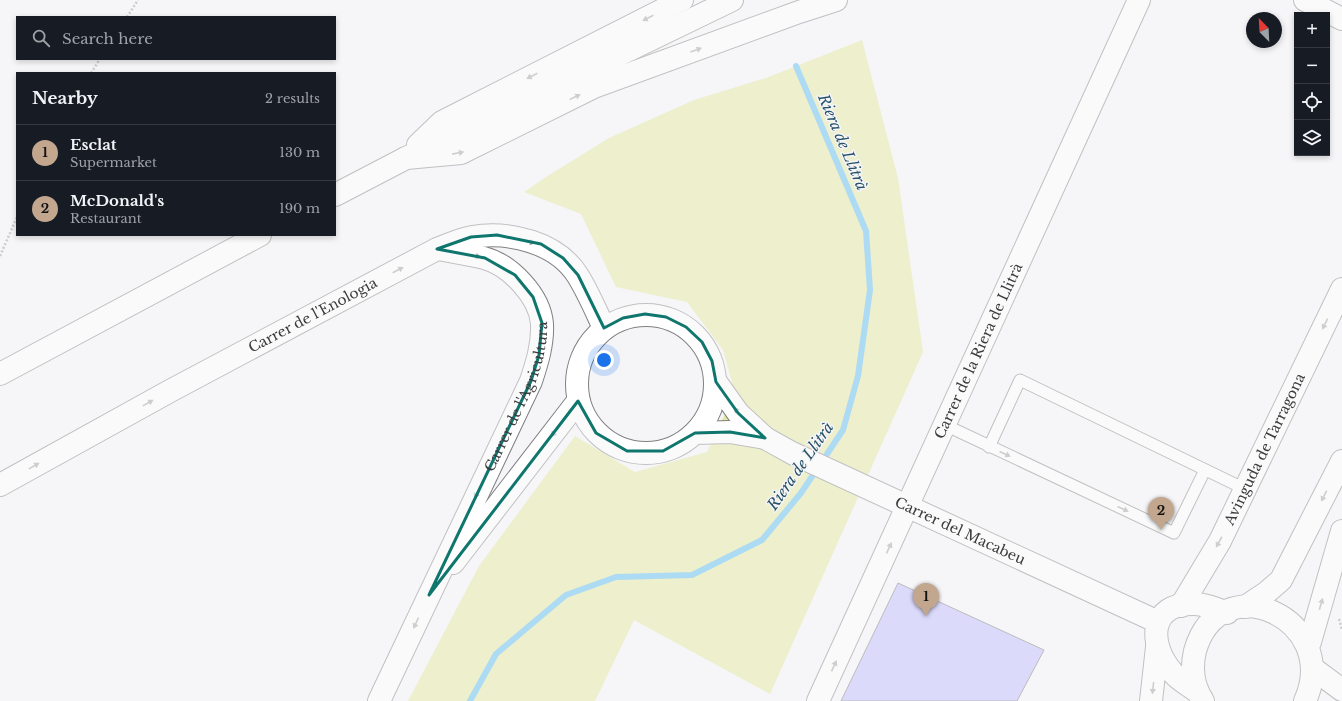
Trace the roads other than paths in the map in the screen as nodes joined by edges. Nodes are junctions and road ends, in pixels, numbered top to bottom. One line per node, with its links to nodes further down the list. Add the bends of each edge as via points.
1 (682, 0): 7 (main road, one-way to 7, via 442,122)
2 (732, 0): 7 (main road)
3 (836, 0): 7 (main road, one-way to 3, via 461,153 594,88)
4 (1139, 0): 16 (main road, Carrer de la Riera de Llitrà)
5 (1305, 0): 6 (main road)
6 (1342, 19)
7 (406, 158): 8 (main road)
8 (336, 194)
9 (258, 236): 13 (main road)
10 (437, 249): 12 (main road, Carrer de l'Enologia, one-way to 12, via 471,237 497,235 541,244 563,258 578,275); 22 (main road, Carrer de l'Enologia, one-way to 10); 26 (main road, Carrer de l'Agricultura, one-way to 26, via 485,258 515,275 533,297 542,323 539,355 530,381)
11 (1342, 289): 23 (main road, Avinguda de Tarragona, one-way to 23)
12 (604, 328): 14 (main road, via 623,318 645,314 666,317 686,326 702,342 712,361); 15 (main road, via 590,343 580,361 576,381)
13 (0, 374)
14 (716, 382): 17 (main road, via 711,407); 18 (main road, Carrer del Macabeu, one-way to 14, via 738,413)
15 (578, 401): 17 (main road, via 585,418 596,433 610,444 627,451 663,451 680,444); 26 (main road, Carrer de l'Agricultura, one-way to 26)
16 (945, 426): 19 (lane); 24 (main road, Carrer de la Riera de Llitrà)
17 (695, 433): 18 (main road, Carrer del Macabeu, via 730,432)
18 (765, 438): 24 (main road, Carrer del Macabeu, via 792,453)
19 (989, 447): 21 (lane, one-way to 21, via 1174,533); 21 (lane, via 1020,380)
20 (1342, 461): 28 (main road, one-way to 28, via 1281,580 1266,593)
21 (1204, 470): 23 (lane)
22 (0, 485)
23 (1245, 489): 27 (main road, Avinguda de Tarragona, one-way to 27, via 1220,541)
24 (908, 505): 29 (main road, Carrer del Macabeu); 36 (main road, Carrer de la Riera de Llitrà, one-way to 24)
25 (1342, 531): 30 (main road, one-way to 25)
26 (429, 596): 35 (main road, Carrer de l'Agricultura, one-way to 35)
27 (1181, 606): 28 (main road, via 1194,604); 29 (main road, via 1168,611)
28 (1236, 610): 30 (main road, via 1268,608 1283,614 1296,623); 34 (main road, via 1212,623 1205,630 1197,646 1193,674)
29 (1158, 622): 31 (main road, via 1155,640)
30 (1310, 642): 32 (main road)
31 (1157, 647): 34 (main road, via 1174,674); 37 (main road, one-way to 37)
32 (1315, 670): 33 (main road); 38 (main road, via 1312,687)
33 (1342, 690)
34 (1200, 696)
35 (379, 701)
36 (818, 701)
37 (1151, 701)
38 (1305, 701)

